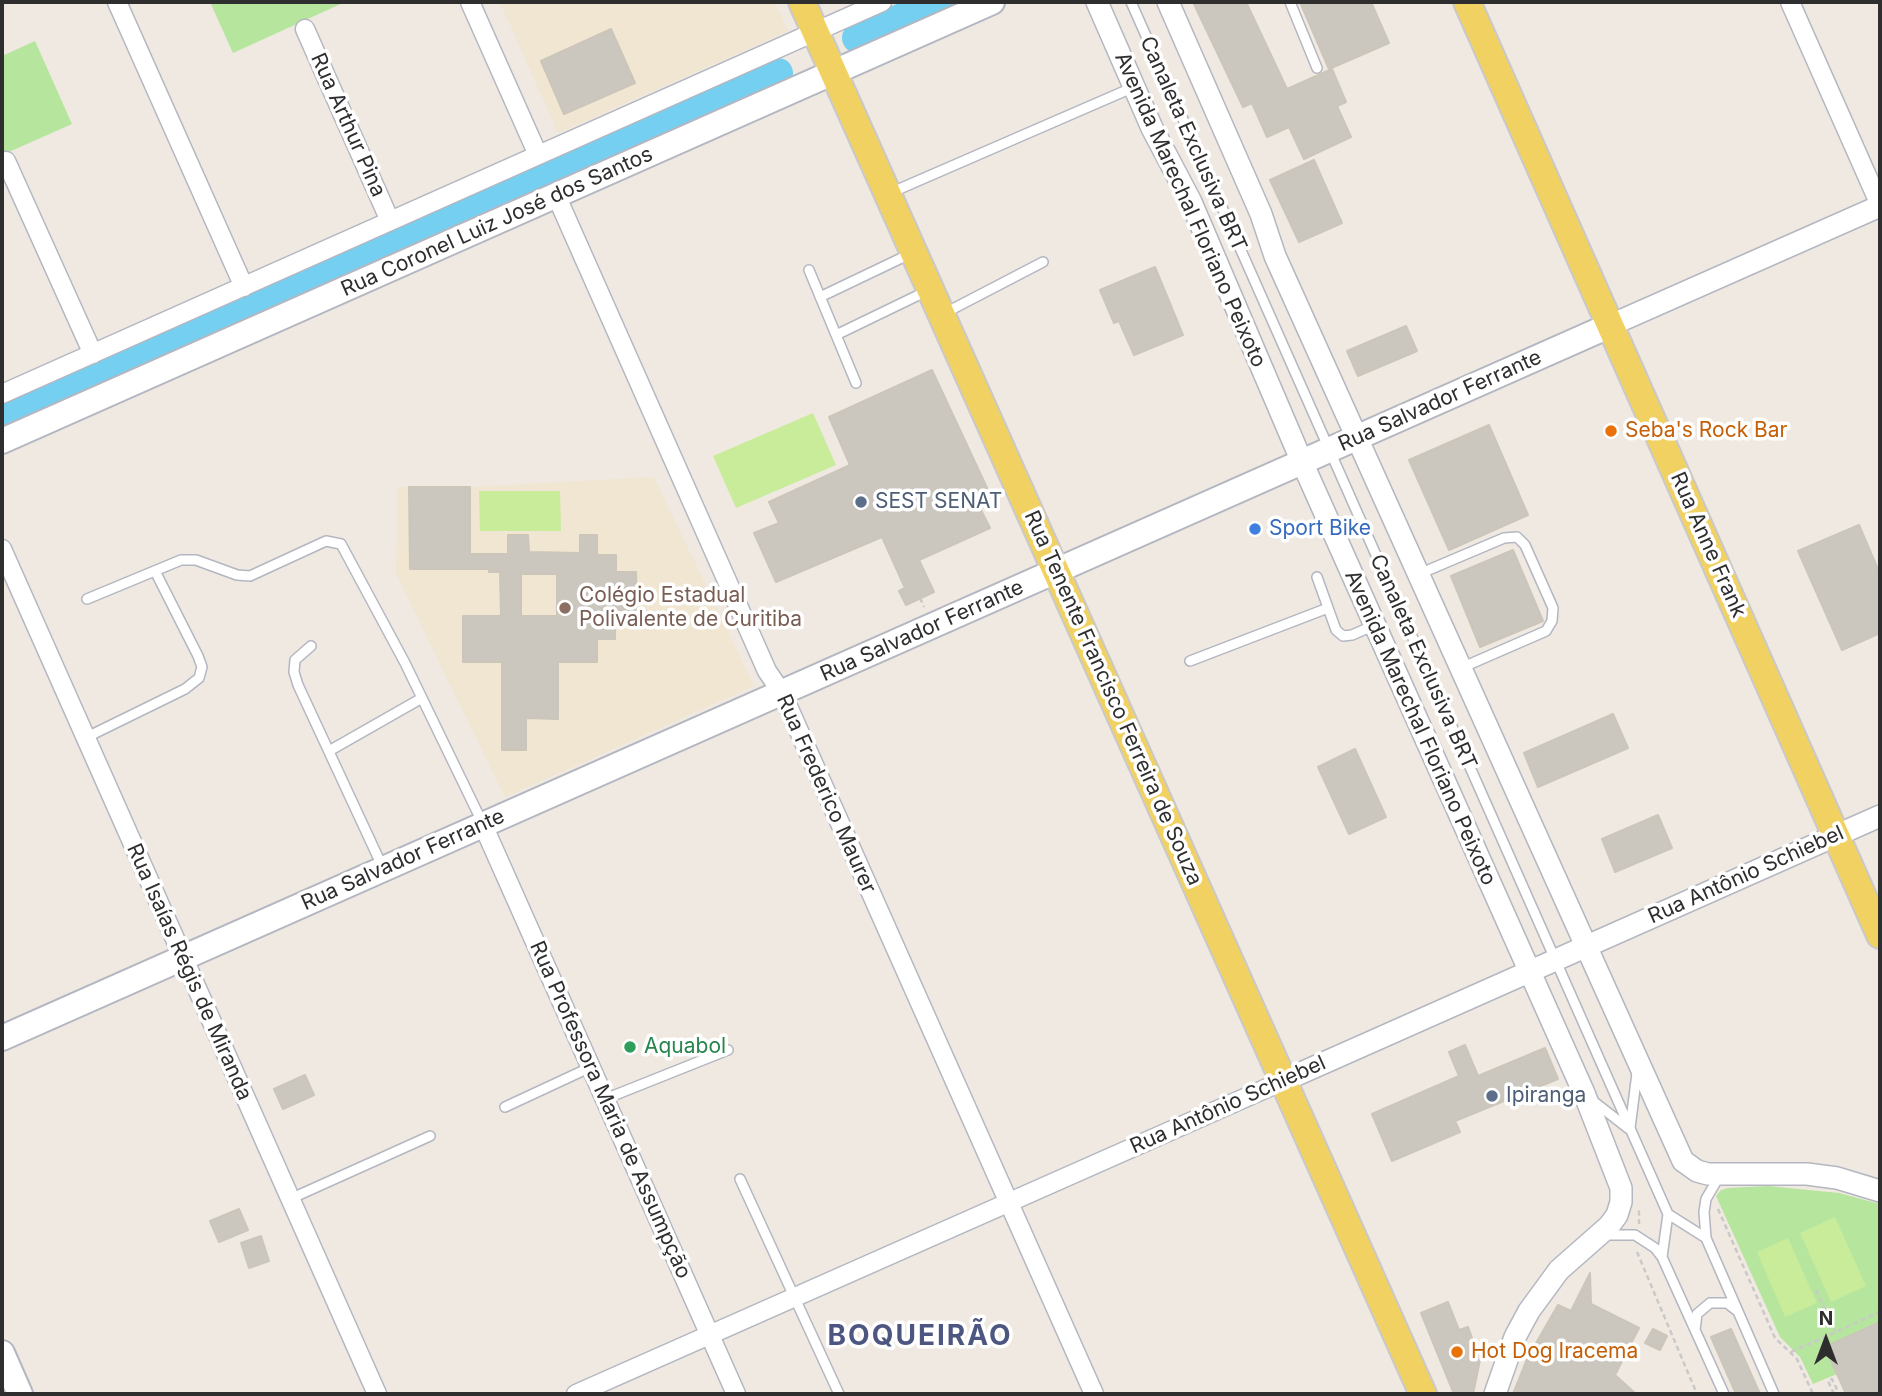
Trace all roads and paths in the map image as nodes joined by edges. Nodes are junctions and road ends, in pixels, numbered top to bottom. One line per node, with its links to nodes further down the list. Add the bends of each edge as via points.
1 (117, 2): 26 (street)
2 (471, 2): 17 (street)
3 (802, 2): 13 (main road, Rua Tenente Francisco Ferreira de Souza)
4 (882, 2): 13 (street, Rua Coronel Luiz José dos Santos)
5 (992, 2): 15 (main road, Rua Coronel Luiz José dos Santos)
6 (1097, 2): 16 (street, Avenida Marechal Floriano Peixoto)
7 (1130, 2): 37 (lane, Canaleta Exclusiva BRT)
8 (1168, 2): 35 (street)
9 (1290, 2): 14 (lane)
10 (1467, 2): 30 (main road, Rua Anne Frank)
11 (1790, 2): 21 (street)
12 (305, 29): 22 (street, Rua Arthur Pina)
13 (816, 32): 15 (main road, Rua Tenente Francisco Ferreira de Souza); 17 (street, Rua Coronel Luiz José dos Santos)
14 (1317, 68)
15 (834, 72): 19 (main road, Rua Tenente Francisco Ferreira de Souza); 20 (main road, Rua Coronel Luiz José dos Santos)
16 (1134, 87): 19 (lane); 38 (street, Avenida Marechal Floriano Peixoto, via 1191,202)
17 (538, 155): 22 (street, Rua Coronel Luiz José dos Santos)
18 (6, 161): 32 (street)
19 (888, 194): 23 (main road, Rua Tenente Francisco Ferreira de Souza)
20 (556, 195): 36 (main road, Rua Coronel Luiz José dos Santos); 50 (street, Rua Frederico Maurer, via 768,671)
21 (1880, 206): 30 (street, Rua Salvador Ferrante)
22 (390, 221): 26 (street, Rua Coronel Luiz José dos Santos)
23 (914, 252): 27 (main road, Rua Tenente Francisco Ferreira de Souza); 28 (lane)
24 (1043, 262): 29 (lane)
25 (809, 270): 28 (lane)
26 (244, 286): 32 (street, Rua Coronel Luiz José dos Santos)
27 (930, 289): 29 (main road, Rua Tenente Francisco Ferreira de Souza); 31 (lane)
28 (820, 297): 31 (lane)
29 (942, 315): 41 (main road, Rua Tenente Francisco Ferreira de Souza)
30 (1611, 326): 35 (main road, Rua Salvador Ferrante); 56 (main road, Rua Anne Frank)
31 (836, 335): 33 (lane)
32 (93, 354): 34 (street, Rua Coronel Luiz José dos Santos)
33 (856, 383)
34 (2, 394)
35 (1357, 438): 37 (main road, Rua Salvador Ferrante); 42 (street)
36 (2, 441)
37 (1329, 450): 38 (main road, Rua Salvador Ferrante); 61 (lane, Canaleta Exclusiva BRT)
38 (1302, 462): 41 (main road, Rua Salvador Ferrante); 46 (street, Avenida Marechal Floriano Peixoto)
39 (2, 550): 52 (street, Rua Isaías Régis de Miranda)
40 (155, 571): 44 (lane); 51 (lane, via 181,560 196,560 250,576 326,541 341,544); 52 (lane, via 198,656 199,678)
41 (1056, 571): 50 (main road, Rua Salvador Ferrante); 67 (main road, Rua Tenente Francisco Ferreira de Souza)
42 (1419, 574): 49 (street); 49 (lane, via 1504,538 1517,537 1525,545 1553,608 1552,621 1546,631)
43 (1317, 577): 45 (lane)
44 (87, 600)
45 (1328, 608): 46 (lane, via 1343,636); 48 (lane)
46 (1375, 625): 62 (street, Avenida Marechal Floriano Peixoto)
47 (310, 646): 53 (lane, via 295,660 294,672)
48 (1190, 661)
49 (1461, 668): 59 (street)
50 (782, 693): 55 (main road, Rua Salvador Ferrante); 77 (street, Rua Frederico Maurer)
51 (422, 698): 53 (lane); 55 (lane)
52 (85, 738): 60 (street, Rua Isaías Régis de Miranda)
53 (329, 751): 57 (lane)
54 (1880, 816): 56 (street, Rua Antônio Schiebel)
55 (483, 825): 57 (main road, Rua Salvador Ferrante); 66 (street, Rua Professora Maria de Assumpção)
56 (1836, 836): 58 (main road, Rua Anne Frank); 59 (street, Rua Antônio Schiebel)
57 (383, 869): 60 (main road, Rua Salvador Ferrante)
58 (1880, 935)
59 (1586, 946): 61 (street, Rua Antônio Schiebel); 65 (street)
60 (183, 958): 63 (main road, Rua Salvador Ferrante); 76 (street, Rua Isaías Régis de Miranda)
61 (1555, 961): 62 (street, Rua Antônio Schiebel); 71 (lane, Canaleta Exclusiva BRT)
62 (1528, 972): 67 (street, Rua Antônio Schiebel); 68 (street, Avenida Marechal Floriano Peixoto)
63 (2, 1038)
64 (728, 1049): 69 (lane)
65 (1638, 1062): 71 (lane); 73 (street, via 1683,1161 1698,1171)
66 (591, 1067): 69 (street, Rua Professora Maria de Assumpção); 70 (lane)
67 (1283, 1081): 77 (street, Rua Antônio Schiebel); 99 (main road, Rua Tenente Francisco Ferreira de Souza)
68 (1584, 1093): 71 (lane, Canaleta Exclusiva BRT); 80 (street, Avenida Marechal Floriano Peixoto, via 1621,1188 1617,1215)
69 (605, 1099): 90 (street, Rua Professora Maria de Assumpção)
70 (505, 1107)
71 (1630, 1130): 79 (lane, Canaleta Exclusiva BRT)
72 (430, 1136): 76 (lane)
73 (1721, 1174): 75 (street, via 1807,1174); 81 (lane, via 1706,1199)
74 (740, 1179): 85 (lane)
75 (1880, 1191)
76 (290, 1199): 94 (street, Rua Isaías Régis de Miranda)
77 (1009, 1203): 85 (street, Rua Antônio Schiebel); 98 (street, Rua Frederico Maurer)
78 (1717, 1207): 91 (path, via 1775,1338)
79 (1668, 1214): 81 (lane); 83 (lane)
80 (1597, 1236): 83 (lane, via 1635,1235); 100 (street, via 1559,1270 1529,1311)
81 (1706, 1238): 87 (lane)
82 (1632, 1246): 101 (path)
83 (1662, 1257): 88 (lane)
84 (1816, 1290): 89 (path)
85 (794, 1298): 90 (street, Rua Antônio Schiebel); 97 (lane)
86 (1880, 1312): 89 (path)
87 (1739, 1315): 88 (lane, via 1727,1303 1710,1303 1698,1314); 103 (lane)
88 (1695, 1332): 102 (lane)
89 (1835, 1332): 91 (path)
90 (710, 1335): 95 (street, Rua Antônio Schiebel); 96 (street, Rua Professora Maria de Assumpção)
91 (1790, 1352): 104 (path)
92 (2, 1353): 93 (main road)
93 (20, 1394)
94 (377, 1394)
95 (576, 1394)
96 (736, 1394)
97 (839, 1394)
98 (1094, 1394)
99 (1423, 1394)
100 (1496, 1394)
101 (1697, 1394)
102 (1724, 1394)
103 (1774, 1394)
104 (1813, 1394)

